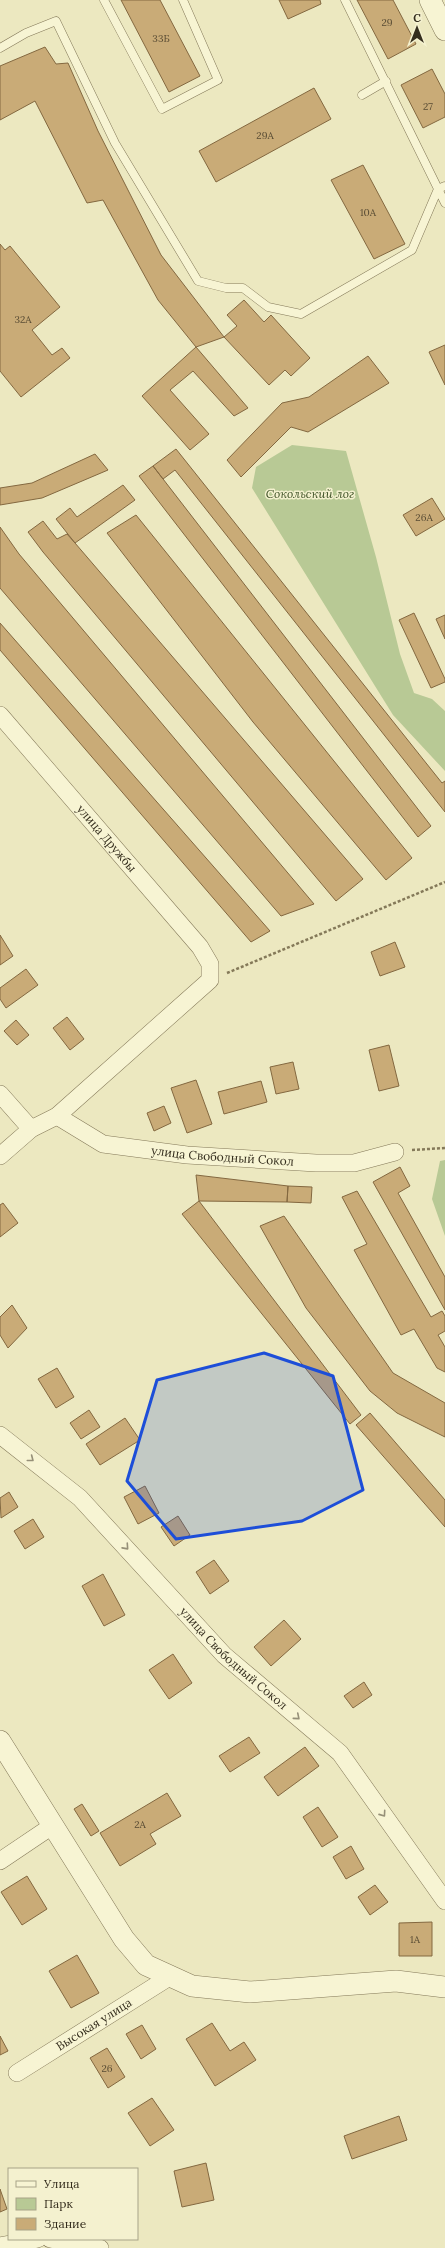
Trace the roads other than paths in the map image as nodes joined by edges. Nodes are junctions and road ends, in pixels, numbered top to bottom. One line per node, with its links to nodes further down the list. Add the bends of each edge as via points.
1 (104, 0): 2 (lane, via 162,109 218,80)
2 (183, 0)
3 (345, 0): 7 (lane)
4 (430, 0): 5 (street)
5 (445, 30)
6 (0, 48): 9 (lane, via 26,33 56,21 115,143 198,281 226,288 243,288 268,307 301,314 412,250)
7 (386, 81): 8 (lane); 9 (lane)
8 (362, 95)
9 (442, 188): 10 (lane)
10 (445, 203)
11 (0, 715): 13 (street, улица Дружбы, via 200,947 210,972)
12 (0, 1094): 14 (street)
13 (57, 1116): 14 (street); 15 (street, улица Свободный Сокол, via 103,1144 187,1155 354,1163)
14 (31, 1129): 16 (street)
15 (395, 1152)
16 (0, 1156)
17 (0, 1435): 21 (street, улица Свободный Сокол, one-way to 21, via 80,1498 224,1655 340,1753)
18 (0, 1741): 19 (street)
19 (52, 1826): 20 (street); 22 (street, via 124,1939 146,1965)
20 (0, 1861)
21 (445, 1901)
22 (171, 1976): 23 (street, via 192,1986 250,1992 396,1980); 24 (street, Высокая улица)
23 (445, 1987)
24 (17, 2073)
25 (33, 2240): 27 (street)
26 (56, 2240): 28 (street)
27 (0, 2246)
28 (100, 2248)

